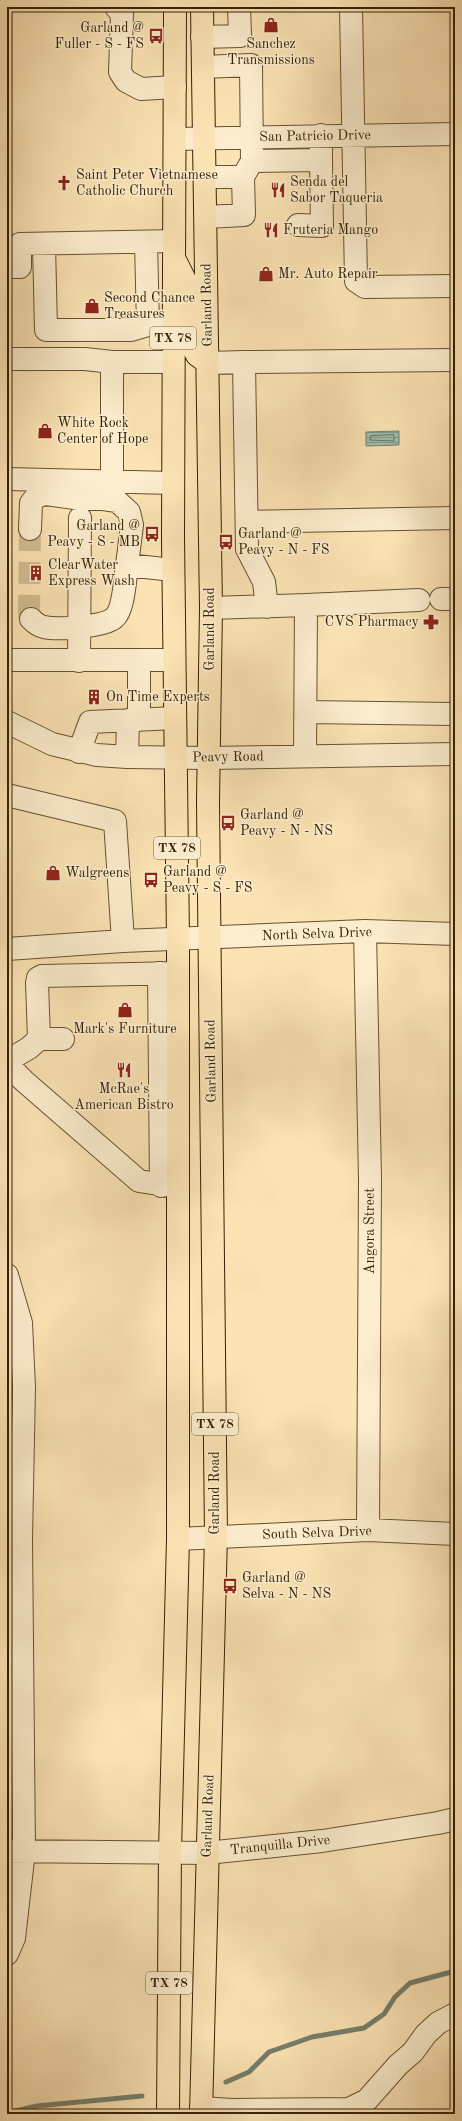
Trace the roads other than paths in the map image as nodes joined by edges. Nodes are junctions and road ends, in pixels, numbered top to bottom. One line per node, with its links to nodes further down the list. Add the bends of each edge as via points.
1 (116, 7): 8 (street, via 122,14 120,72 126,81 140,89)
2 (175, 7): 8 (main road, TX 78)
3 (202, 7): 6 (main road, Garland Road / TX 78)
4 (239, 7): 6 (street, via 240,36)
5 (351, 7): 10 (street)
6 (202, 37): 7 (main road, Garland Road / TX 78)
7 (203, 66): 12 (street, via 251,65); 14 (main road, Garland Road / TX 78)
8 (175, 87): 13 (main road, TX 78)
9 (455, 134): 10 (street, San Patricio Drive)
10 (352, 135): 11 (street, San Patricio Drive); 24 (street, via 356,281 365,287)
11 (321, 136): 12 (street, San Patricio Drive); 15 (street)
12 (251, 137): 14 (street, San Patricio Drive); 16 (street)
13 (175, 138): 14 (street, San Patricio Drive); 22 (main road, TX 78)
14 (205, 138): 17 (main road, Garland Road / TX 78)
15 (321, 160): 16 (street); 19 (street, via 322,226)
16 (248, 169): 17 (street); 18 (street, via 244,216)
17 (206, 177): 18 (main road, Garland Road / TX 78)
18 (206, 217): 34 (main road, Garland Road / TX 78)
19 (298, 225)
20 (146, 242): 21 (street); 22 (street); 25 (street)
21 (44, 245): 23 (street, via 20,244 20,267); 27 (street)
22 (174, 249): 26 (main road, TX 78); 34 (main road, via 190,290 189,341 197,355)
23 (7, 267)
24 (455, 286)
25 (148, 325): 26 (street); 27 (street, via 131,330)
26 (173, 326): 32 (main road, TX 78)
27 (46, 330): 29 (street)
28 (7, 359): 29 (street)
29 (47, 359): 31 (street)
30 (455, 360): 33 (street)
31 (112, 362): 32 (street); 36 (street)
32 (173, 362): 37 (main road, TX 78)
33 (244, 362): 34 (street); 40 (street)
34 (208, 363): 47 (main road, Garland Road / TX 78)
35 (7, 479): 36 (street)
36 (112, 481): 37 (street)
37 (173, 483): 43 (main road, TX 78)
38 (80, 518): 49 (street)
39 (455, 518): 40 (street)
40 (247, 522): 46 (street, via 247,549 264,582)
41 (30, 529): 42 (street, via 31,503 37,496 46,494 118,501 129,512 132,525)
42 (127, 566): 43 (street); 49 (street, via 120,609 114,618)
43 (173, 570): 52 (main road, TX 78)
44 (419, 600): 45 (street)
45 (306, 605): 46 (street); 54 (street)
46 (267, 607): 47 (street)
47 (211, 608): 64 (main road, Garland Road / TX 78)
48 (31, 619): 49 (street, via 45,628)
49 (80, 627): 53 (street)
50 (7, 660): 53 (street)
51 (139, 660): 52 (street); 53 (street); 57 (street)
52 (173, 660): 56 (main road, TX 78)
53 (79, 661)
54 (306, 712): 55 (street); 61 (street)
55 (455, 714)
56 (175, 718): 57 (street); 63 (main road, TX 78)
57 (134, 720): 59 (street, via 90,722); 62 (street)
58 (7, 722): 59 (street, Peavy Road, via 52,744)
59 (79, 752): 62 (street, Peavy Road)
60 (455, 754): 61 (street, Peavy Road)
61 (305, 756): 64 (street, Peavy Road)
62 (127, 757): 63 (street, Peavy Road)
63 (175, 758): 64 (street, Peavy Road); 69 (main road, TX 78)
64 (209, 758): 68 (main road, Garland Road / TX 78)
65 (7, 795): 70 (street, via 115,821)
66 (365, 931): 67 (street, North Selva Drive); 68 (street, North Selva Drive); 80 (street, Angora Street, via 370,1179)
67 (455, 934)
68 (210, 937): 69 (street, North Selva Drive); 82 (main road, Garland Road / TX 78)
69 (178, 939): 70 (street, North Selva Drive); 72 (main road, TX 78)
70 (123, 941): 71 (street, North Selva Drive)
71 (7, 949)
72 (168, 973): 73 (street, via 38,978); 77 (main road, TX 78)
73 (39, 1039): 74 (street); 75 (street)
74 (63, 1039)
75 (7, 1061)
76 (7, 1064): 77 (street, via 139,1181)
77 (169, 1186): 84 (main road, TX 78)
78 (7, 1275): 79 (street, via 21,1323)
79 (15, 1388): 83 (street)
80 (368, 1530): 81 (street, South Selva Drive); 82 (street, South Selva Drive)
81 (455, 1534)
82 (216, 1536): 84 (street, South Selva Drive); 88 (main road, Garland Road / TX 78)
83 (14, 1539): 86 (street)
84 (178, 1539): 87 (main road, TX 78)
85 (455, 1818): 88 (street, Tranquilla Drive, via 438,1823 322,1841)
86 (16, 1851): 87 (street, Tranquilla Drive); 89 (street, via 14,1938)
87 (170, 1851): 88 (street, Tranquilla Drive); 91 (main road, TX 78)
88 (207, 1852): 92 (main road, Garland Road / TX 78)
89 (7, 1954)
90 (455, 2014): 93 (street, via 438,2023 426,2034 413,2052 367,2100 349,2109)
91 (168, 2110): 92 (main road)
92 (202, 2111): 93 (street)
93 (232, 2112)

